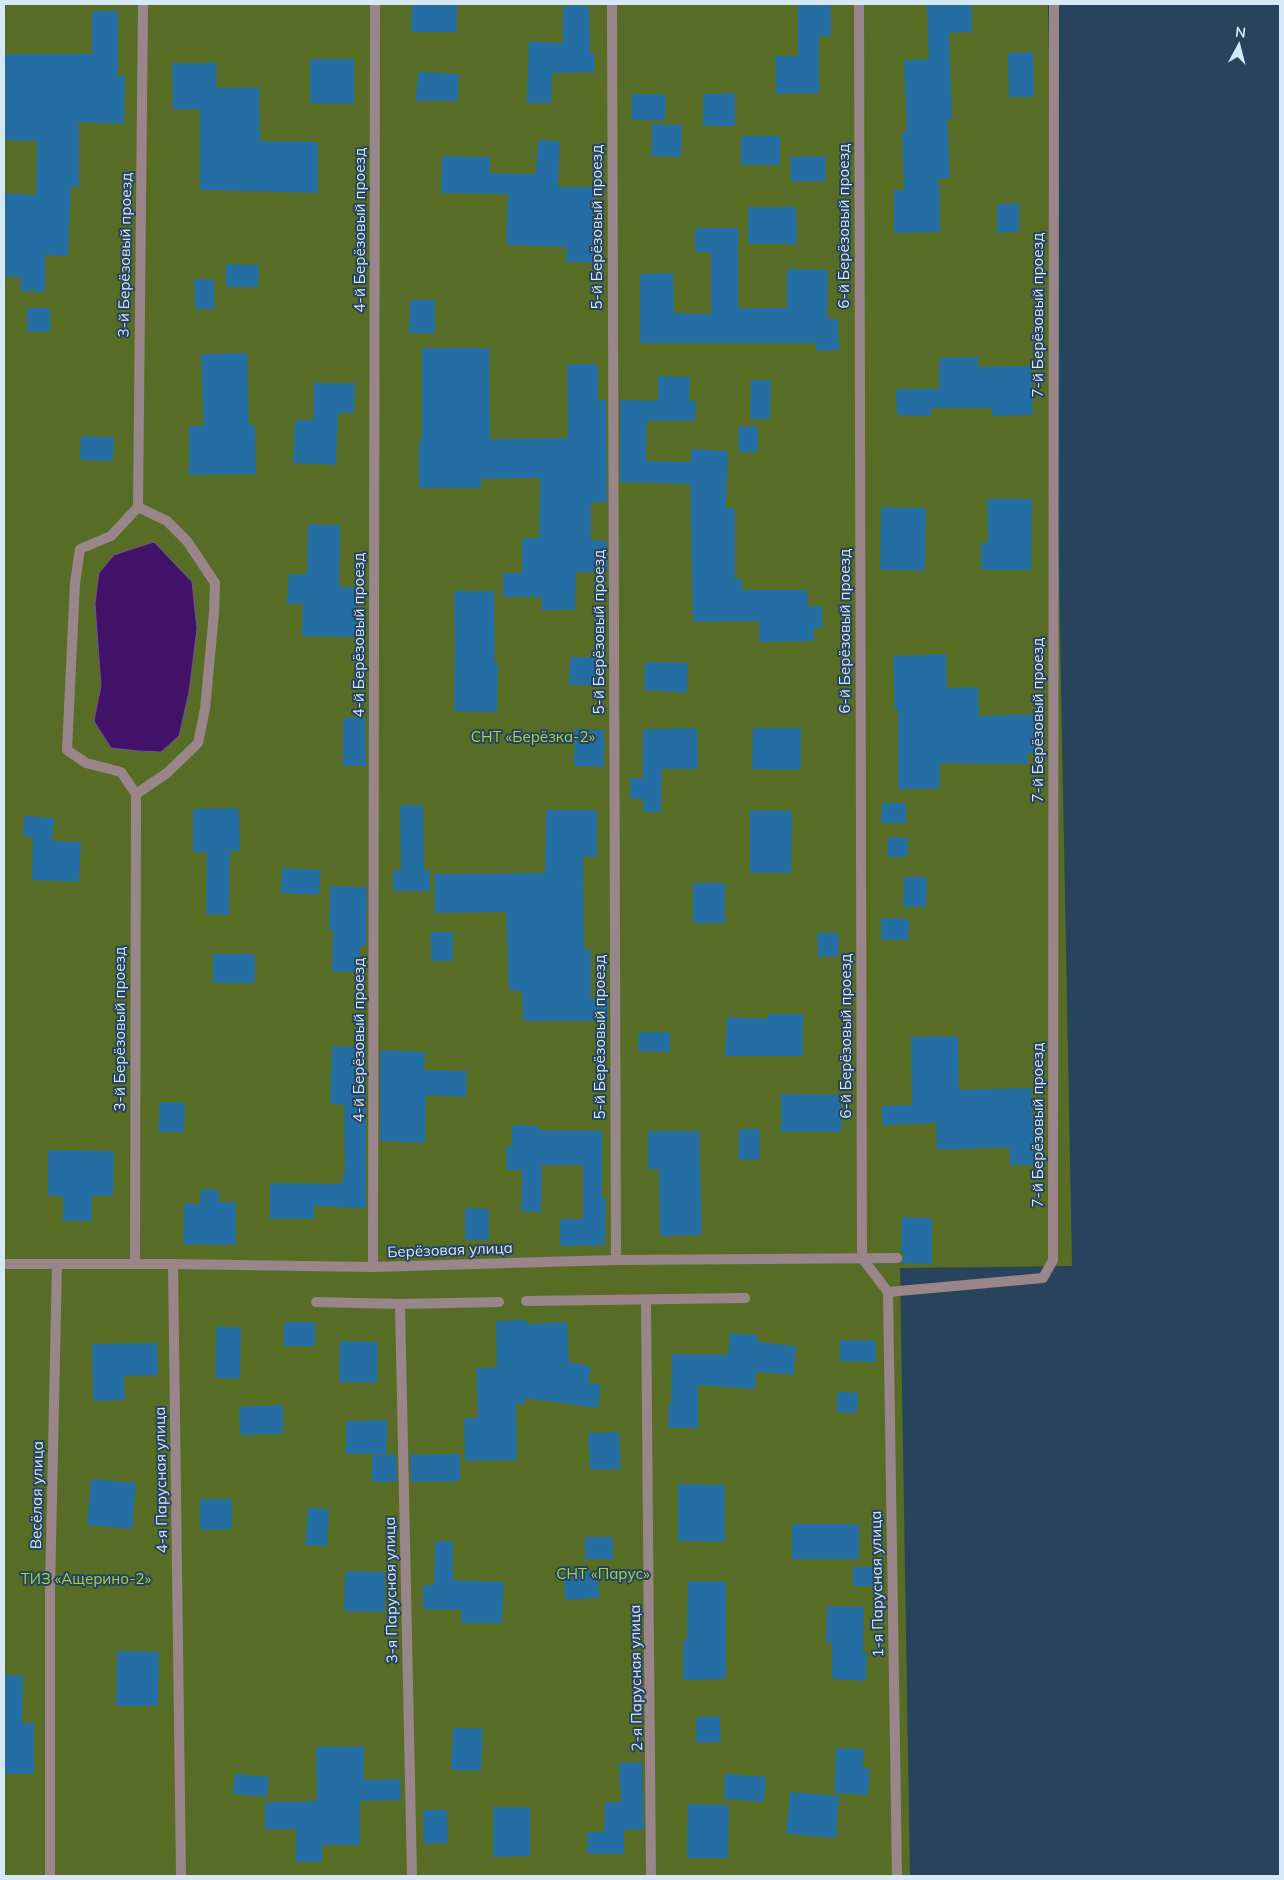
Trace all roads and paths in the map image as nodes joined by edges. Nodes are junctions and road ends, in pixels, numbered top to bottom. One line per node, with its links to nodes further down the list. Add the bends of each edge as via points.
1 (143, 4): 6 (street, 3-й Берёзовый проезд)
2 (375, 4): 15 (street, 4-й Берёзовый проезд)
3 (612, 4): 10 (street, 5-й Берёзовый проезд)
4 (859, 4): 8 (street, 6-й Берёзовый проезд)
5 (1054, 4): 16 (street, 7-й Берёзовый проезд, via 1052,1260 1043,1278)
6 (138, 507): 7 (street, via 167,521 187,541 215,583 205,709 198,744 167,773); 7 (street, via 111,536 80,549 75,583 67,750 86,763 121,772)
7 (136, 794): 13 (street, 3-й Берёзовый проезд)
8 (862, 1258): 9 (street, Берёзовая улица); 10 (street, Берёзовая улица); 16 (street)
9 (897, 1258)
10 (616, 1260): 15 (street, Берёзовая улица)
11 (4, 1264): 12 (street, Берёзовая улица)
12 (57, 1264): 13 (street, Берёзовая улица); 23 (street, Весёлая улица, via 50,1590)
13 (135, 1264): 14 (street, Берёзовая улица)
14 (173, 1264): 15 (street, Берёзовая улица); 24 (street, 4-я Парусная улица)
15 (373, 1267)
16 (888, 1292): 27 (street, 1-я Парусная улица)
17 (745, 1298): 18 (street)
18 (646, 1300): 19 (street); 26 (street, 2-я Парусная улица)
19 (526, 1301)
20 (316, 1302): 22 (street)
21 (499, 1302): 22 (street)
22 (400, 1304): 25 (street, 3-я Парусная улица)
23 (50, 1876)
24 (181, 1876)
25 (412, 1876)
26 (651, 1876)
27 (897, 1876)

